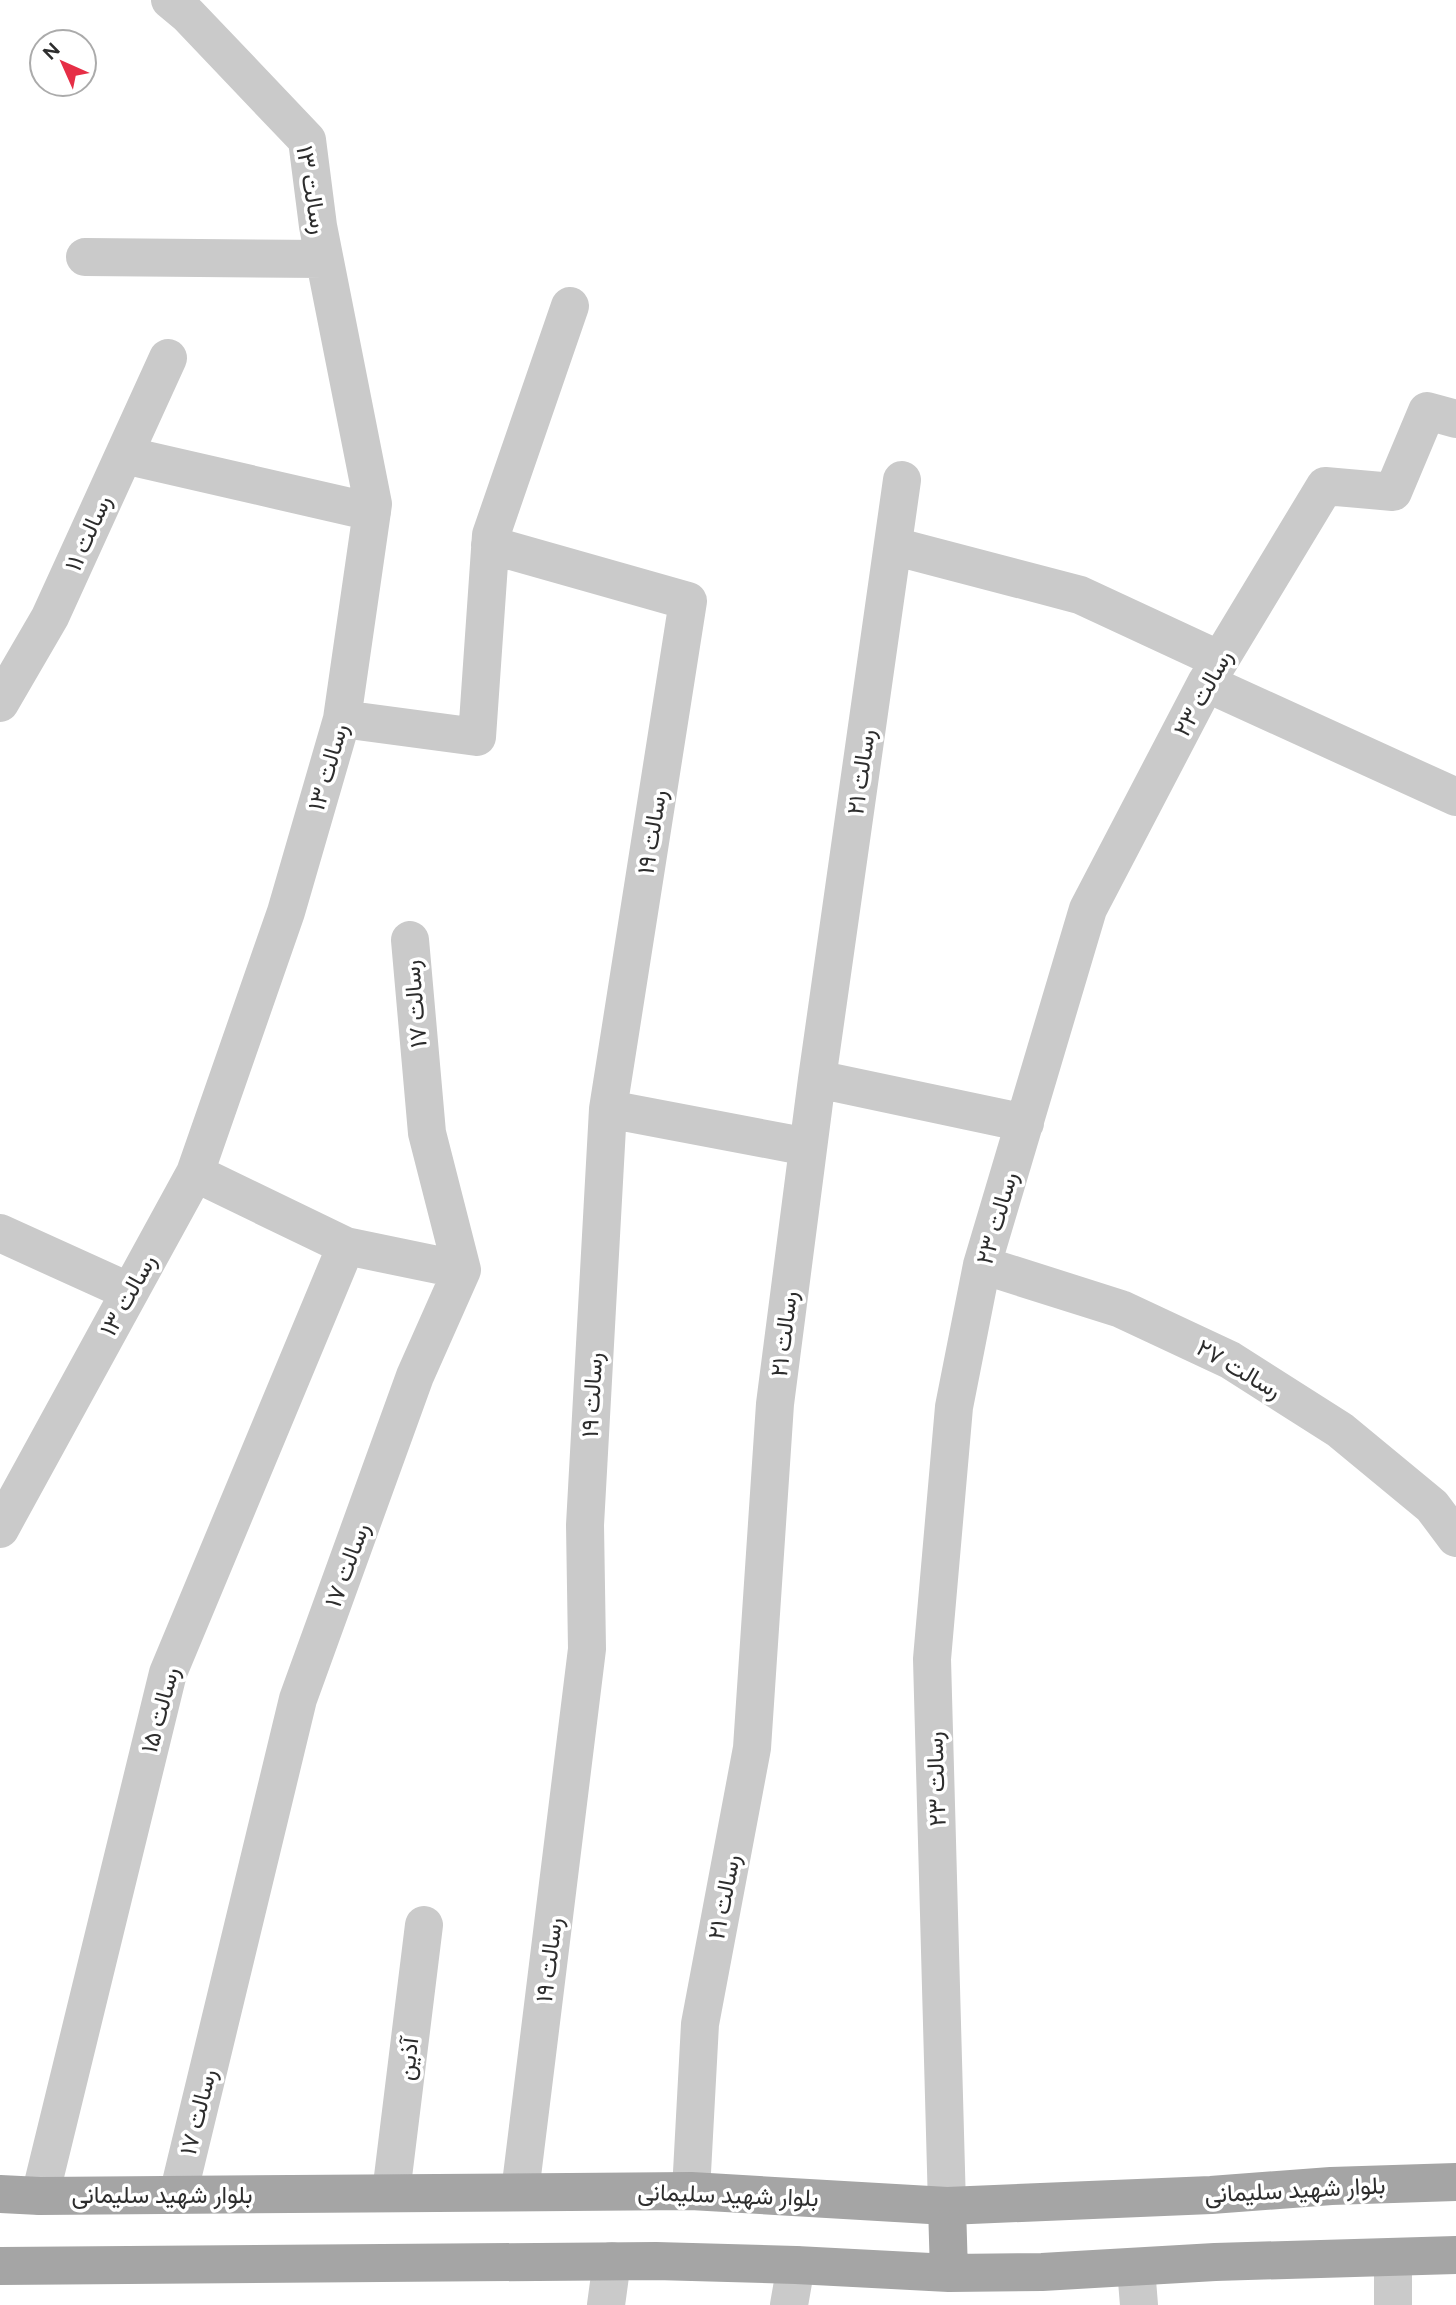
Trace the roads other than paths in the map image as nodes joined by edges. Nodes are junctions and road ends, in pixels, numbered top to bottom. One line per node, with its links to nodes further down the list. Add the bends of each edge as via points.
1 (170, 0): 3 (street, رسالت ۱۳, via 307,140)
2 (85, 257): 3 (street)
3 (324, 258): 9 (street, رسالت ۱۳)
4 (570, 306): 10 (street)
5 (168, 358): 7 (street, رسالت ۱۱)
6 (1456, 419): 12 (street, رسالت ۲۳, via 1427,411 1393,492 1325,486)
7 (124, 455): 9 (street); 13 (street, رسالت ۱۱, via 50,617)
8 (902, 480): 11 (street, رسالت ۲۱)
9 (372, 512): 14 (street, رسالت ۱۳)
10 (490, 545): 14 (street, via 478,737); 18 (street, رسالت ۱۹, via 688,601)
11 (893, 546): 12 (street, via 1080,595); 17 (street, رسالت ۲۱)
12 (1213, 672): 15 (street); 19 (street, رسالت ۲۳, via 1088,909)
13 (0, 703)
14 (342, 719): 21 (street, رسالت ۱۳, via 286,912)
15 (1456, 797)
16 (410, 940): 25 (street, رسالت ۱۷, via 427,1133)
17 (817, 1079): 19 (street); 20 (street, رسالت ۲۱)
18 (608, 1109): 20 (street); 32 (street, رسالت ۱۹, via 585,1525 587,1649)
19 (1025, 1122): 24 (street, رسالت ۲۳)
20 (808, 1147): 31 (street, رسالت ۲۱, via 775,1404 752,1748 700,2024)
21 (195, 1173): 23 (street); 26 (street, رسالت ۱۳)
22 (0, 1233): 26 (street)
23 (346, 1246): 25 (street); 36 (street, رسالت ۱۵, via 168,1673)
24 (982, 1265): 28 (street, رسالت ۲۷, via 1121,1309 1230,1360 1340,1430 1432,1506); 37 (street, رسالت ۲۳, via 954,1407 932,1659)
25 (462, 1270): 35 (street, رسالت ۱۷, via 415,1376 298,1699)
26 (130, 1292): 27 (street, رسالت ۱۳)
27 (0, 1529)
28 (1456, 1538)
29 (424, 1925): 33 (street, آذین)
30 (1456, 2182): 37 (main road, بلوار شهید سلیمانی)
31 (691, 2191): 32 (main road, بلوار شهید سلیمانی); 37 (main road, بلوار شهید سلیمانی)
32 (520, 2192): 33 (main road, بلوار شهید سلیمانی)
33 (391, 2193): 35 (main road, بلوار شهید سلیمانی)
34 (0, 2194): 36 (main road, بلوار شهید سلیمانی)
35 (178, 2195): 36 (main road, بلوار شهید سلیمانی)
36 (40, 2196)
37 (947, 2206): 44 (main road)
38 (1456, 2255): 39 (main road)
39 (1393, 2257): 43 (main road); 48 (street)
40 (612, 2261): 41 (main road); 42 (main road); 45 (street)
41 (796, 2265): 44 (main road); 46 (street)
42 (0, 2266)
43 (1136, 2268): 44 (main road); 47 (street)
44 (949, 2273)
45 (606, 2305)
46 (789, 2305)
47 (1139, 2305)
48 (1393, 2305)

